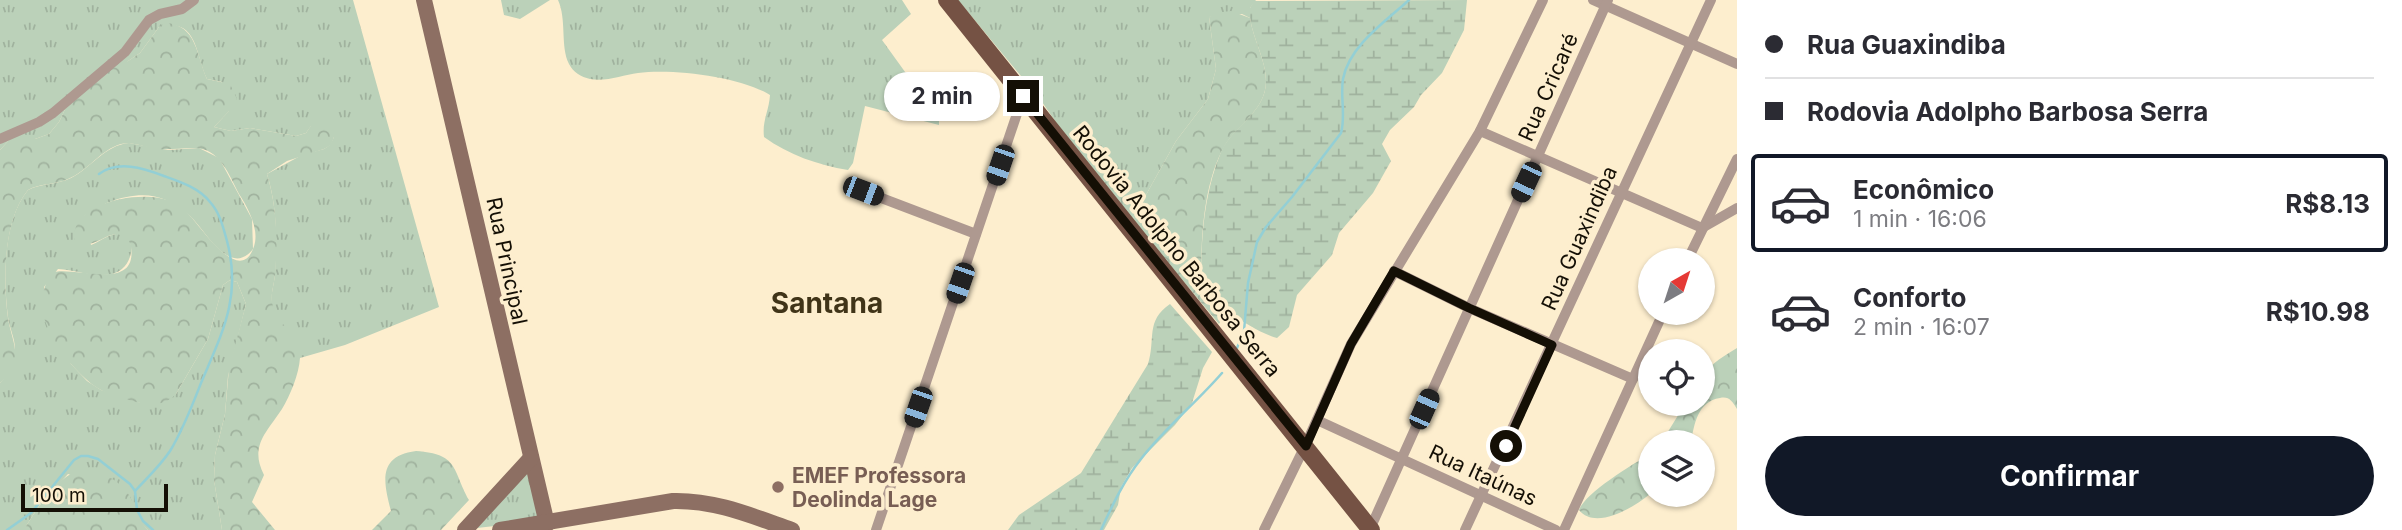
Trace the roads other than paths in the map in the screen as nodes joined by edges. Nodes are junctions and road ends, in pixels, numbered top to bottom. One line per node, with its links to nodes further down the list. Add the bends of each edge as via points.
1 (194, 0): 12 (street, via 182,9 155,16 125,52 53,113)
2 (425, 0): 28 (main road, Rua Principal)
3 (947, 0): 10 (main road, Rodovia Adolpho Barbosa Serra)
4 (1543, 0): 11 (street)
5 (1593, 0): 7 (street)
6 (1711, 0): 8 (street, Rua Guaxindiba)
7 (1607, 3): 8 (street); 13 (street, Rua Cricaré)
8 (1691, 44): 9 (street); 16 (street, Rua Guaxindiba)
9 (1737, 64)
10 (1023, 96): 19 (street); 27 (main road, Rodovia Adolpho Barbosa Serra)
11 (1480, 131): 13 (street); 21 (street)
12 (0, 139)
13 (1538, 157): 16 (street); 22 (street, Rua Cricaré)
14 (1737, 159): 18 (street)
15 (863, 191): 19 (street)
16 (1621, 193): 18 (street); 24 (street, Rua Guaxindiba)
17 (1737, 208): 18 (street)
18 (1702, 228): 20 (street)
19 (976, 234): 36 (street)
20 (1693, 248)
21 (1394, 271): 22 (street); 26 (street, via 1351,344)
22 (1469, 308): 24 (street); 29 (street, Rua Cricaré)
23 (1657, 326): 25 (street)
24 (1552, 345): 25 (street); 30 (street, Rua Guaxindiba)
25 (1633, 379): 40 (street)
26 (1317, 420): 27 (street); 29 (street, Rua Itaúnas)
27 (1306, 446): 32 (main road, Rodovia Adolpho Barbosa Serra); 37 (street)
28 (531, 458): 31 (main road, Rua Principal); 33 (main road)
29 (1401, 459): 30 (street, Rua Itaúnas); 32 (street, Rua Cricaré)
30 (1483, 496): 38 (street, Rua Guaxindiba); 39 (street, Rua Itaúnas)
31 (548, 527): 34 (main road); 35 (main road, via 695,500)
32 (1370, 529)
33 (465, 530)
34 (500, 530)
35 (792, 530)
36 (876, 530)
37 (1264, 530)
38 (1465, 530)
39 (1556, 530)
40 (1563, 530)

